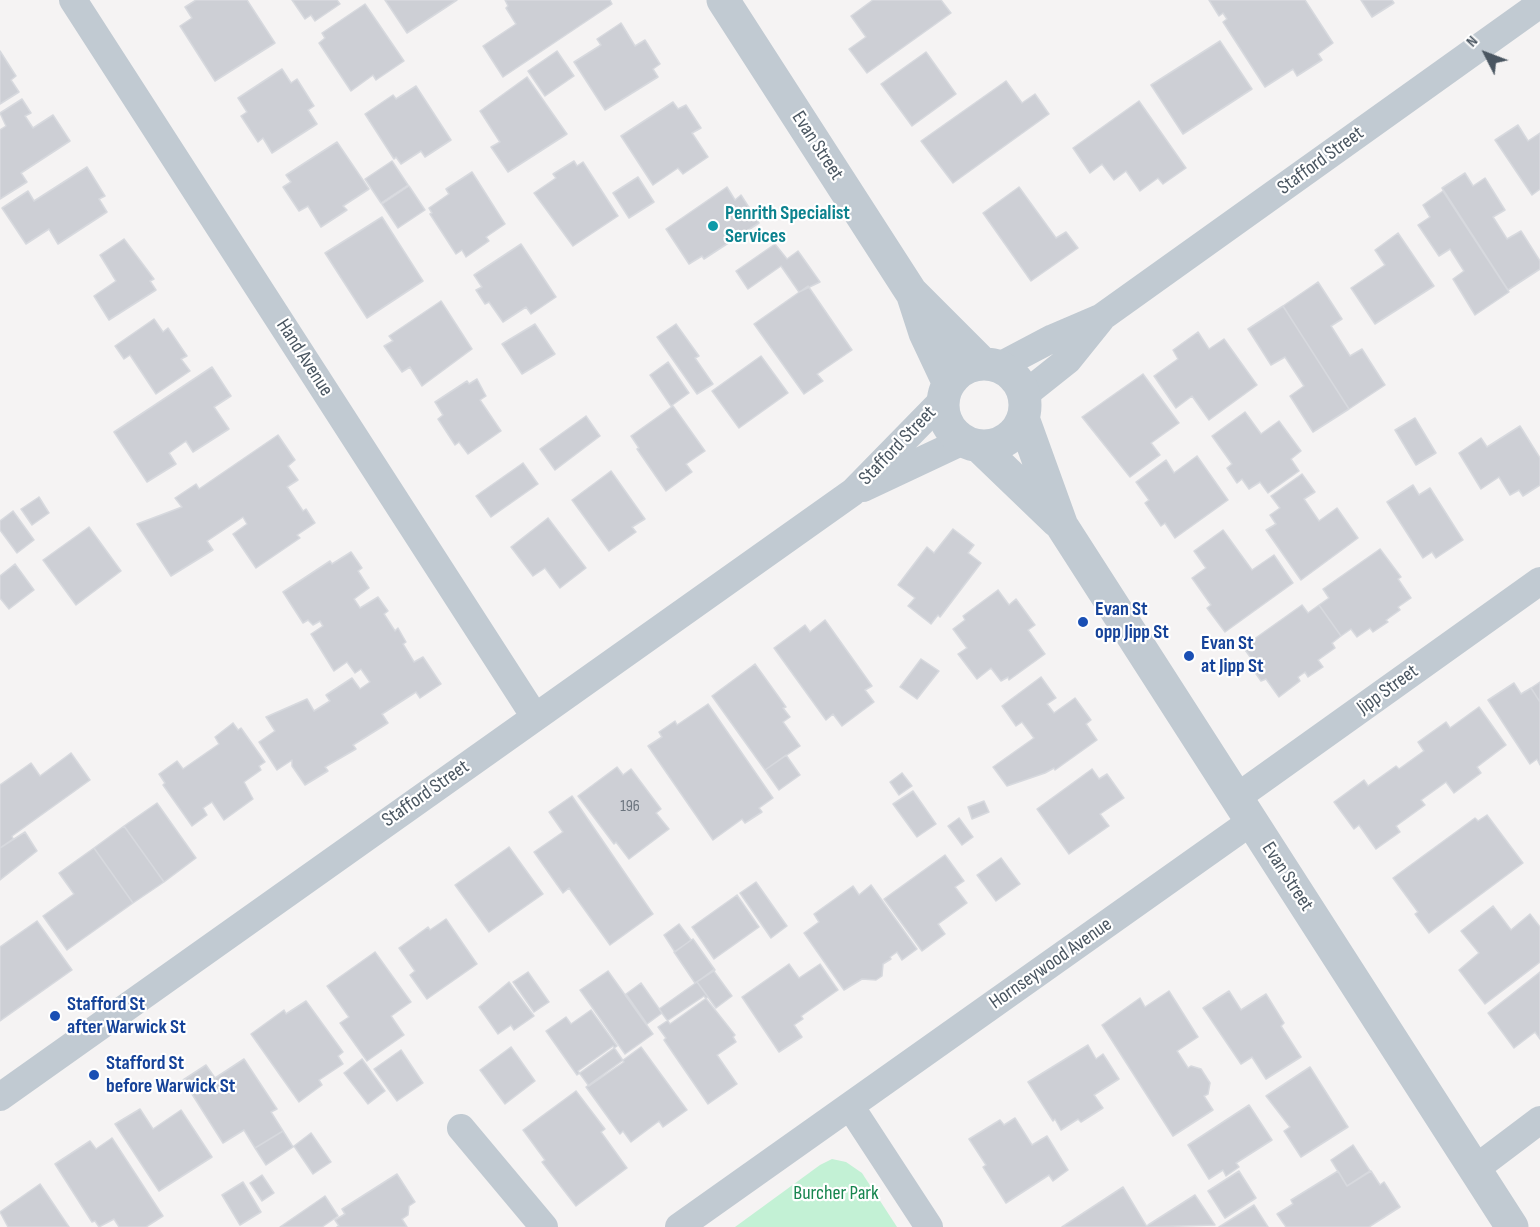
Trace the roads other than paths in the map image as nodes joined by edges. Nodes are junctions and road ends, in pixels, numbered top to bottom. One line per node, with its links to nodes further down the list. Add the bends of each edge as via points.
1 (72, 0): 13 (street, Hand Avenue)
2 (723, 0): 4 (street, Evan Street)
3 (1540, 4): 5 (street, Stafford Street)
4 (911, 292): 6 (street, Evan Street); 7 (street, Evan Street)
5 (1102, 317): 6 (street, Stafford Street); 8 (street, Stafford Street)
6 (991, 365): 7 (street, via 963,369); 8 (street, via 1015,378)
7 (946, 392): 9 (street, via 947,424); 10 (street, Stafford Street)
8 (1023, 407): 9 (street, via 1011,436 1001,442); 11 (street, Evan Street)
9 (971, 444): 10 (street, Stafford Street); 11 (street, Evan Street)
10 (853, 492): 13 (street, Stafford Street)
11 (1062, 526): 14 (street, Evan Street)
12 (1540, 581): 14 (street, Jipp Street)
13 (535, 717): 15 (street, Stafford Street)
14 (1244, 810): 16 (street, Hornseywood Avenue); 19 (street, Evan Street)
15 (0, 1097)
16 (850, 1106): 21 (street, Hornseywood Avenue); 22 (street)
17 (1540, 1120): 19 (street)
18 (461, 1128): 20 (street)
19 (1475, 1169): 23 (street, Evan Street)
20 (544, 1227)
21 (679, 1227)
22 (929, 1227)
23 (1512, 1227)

